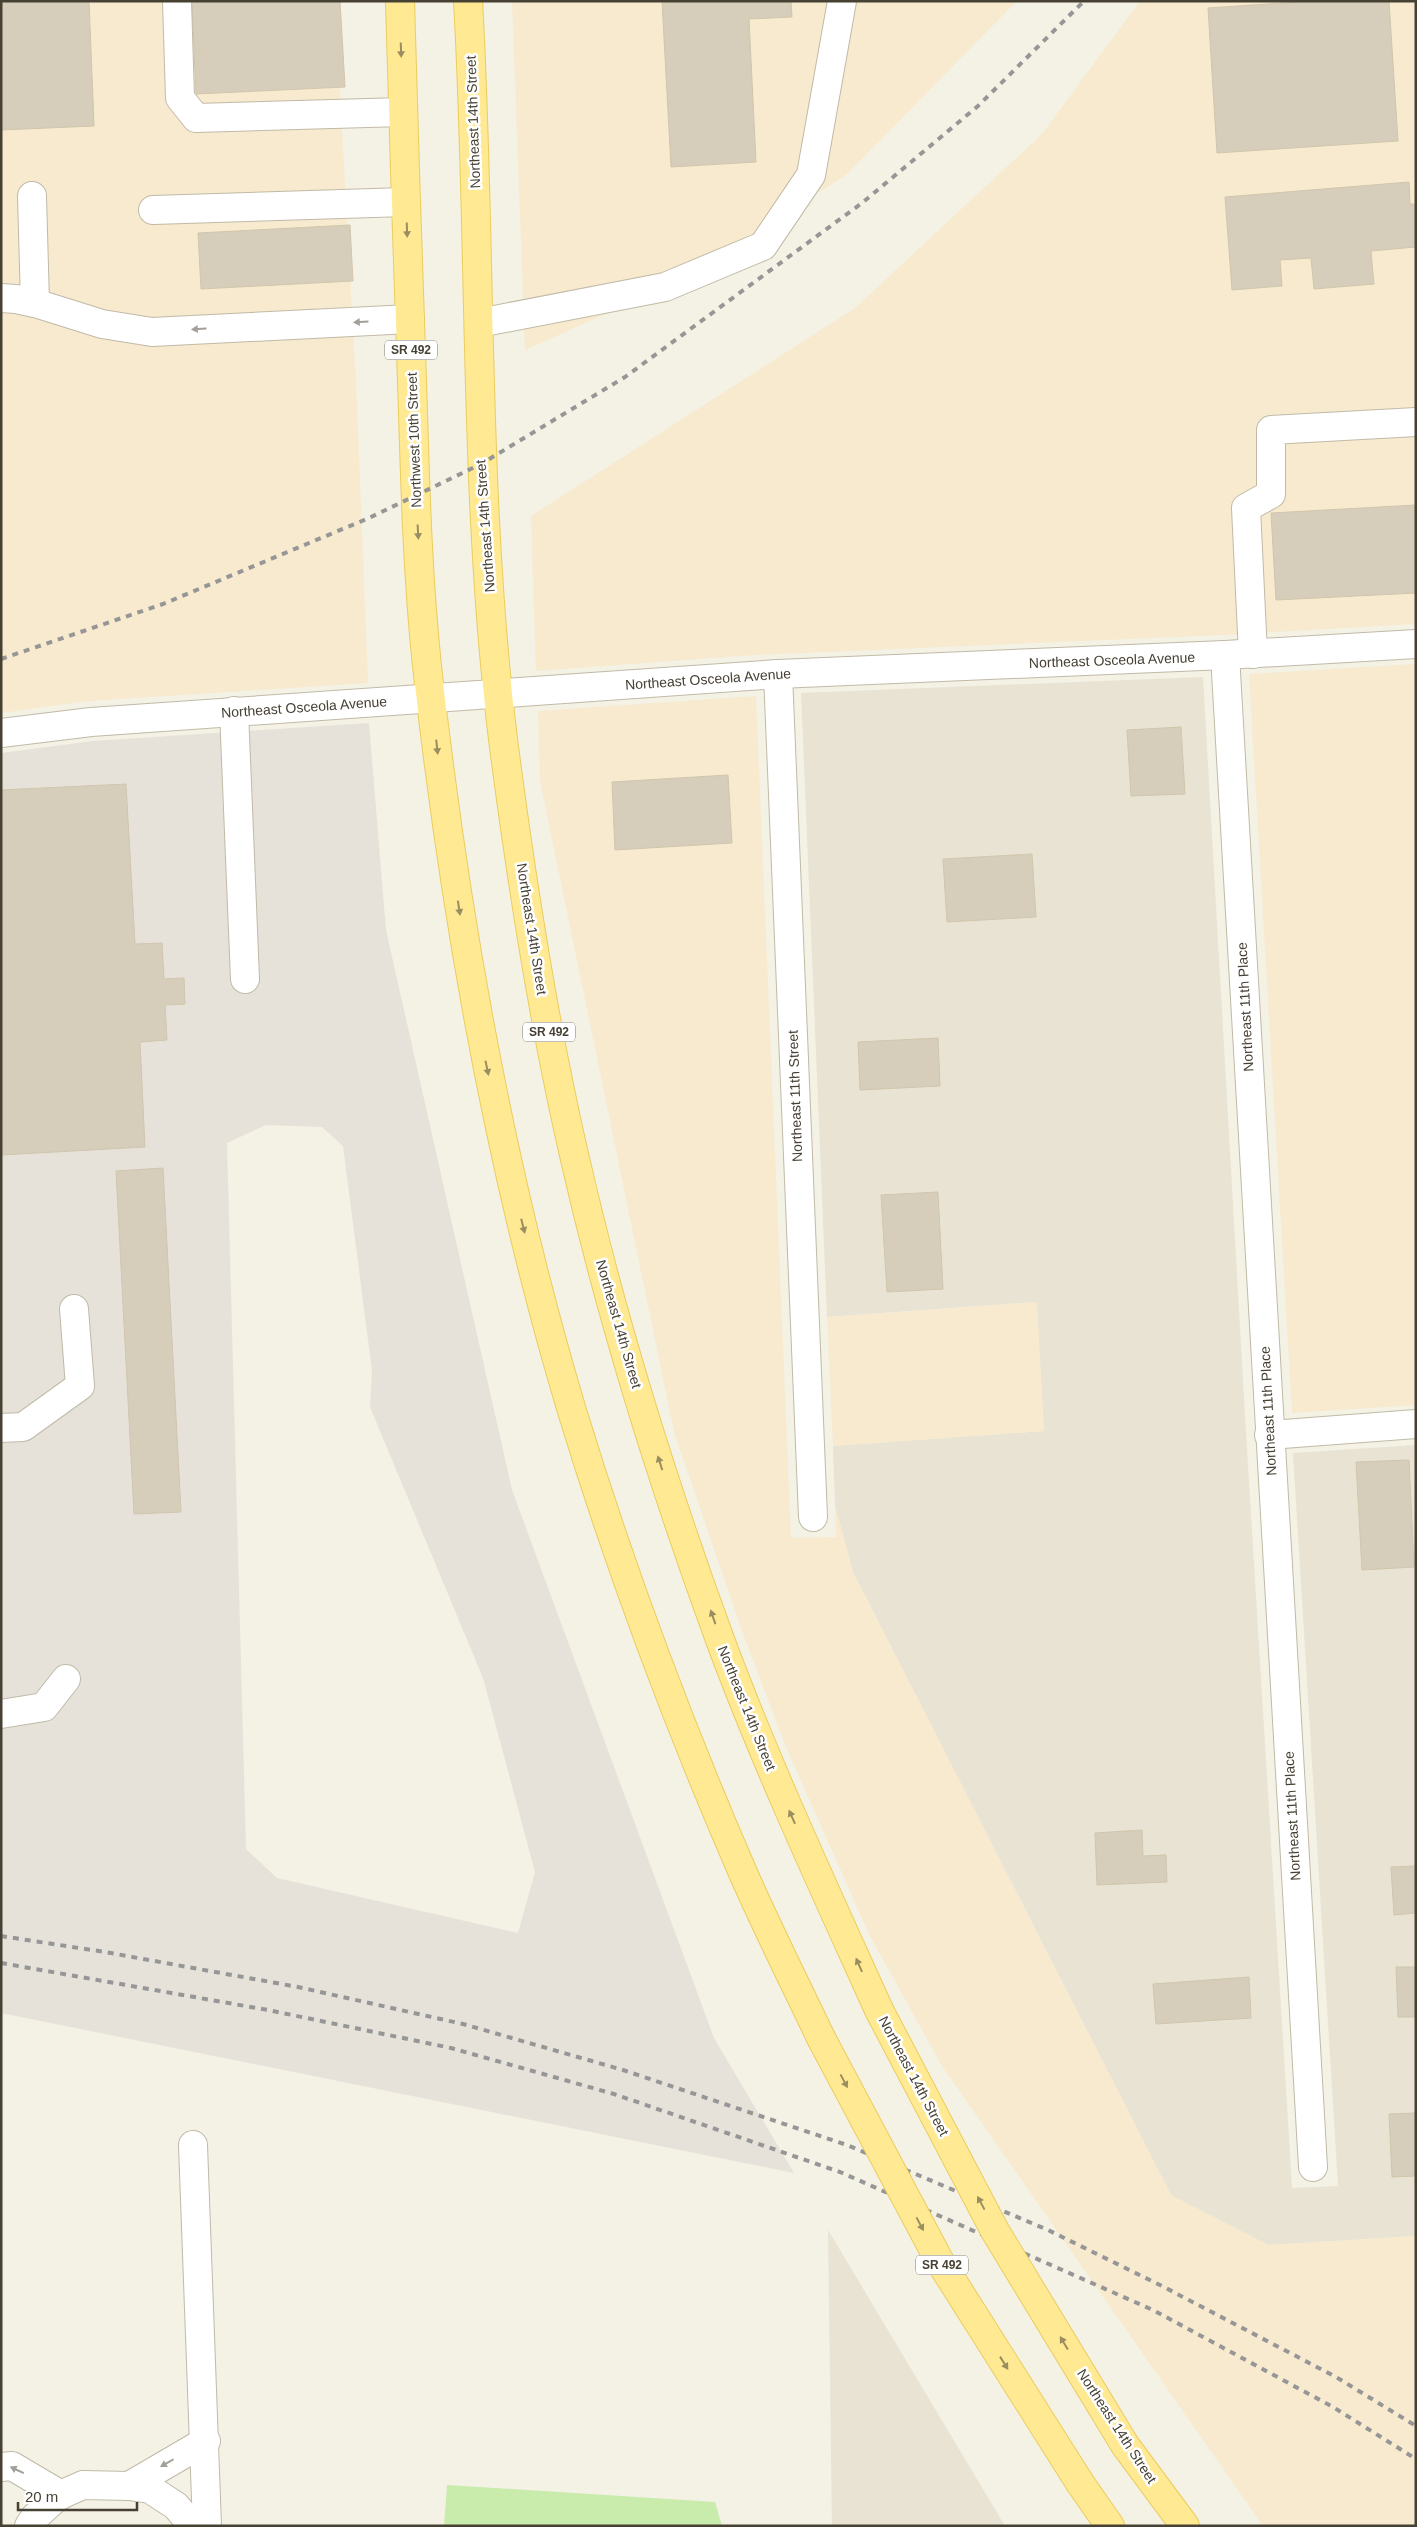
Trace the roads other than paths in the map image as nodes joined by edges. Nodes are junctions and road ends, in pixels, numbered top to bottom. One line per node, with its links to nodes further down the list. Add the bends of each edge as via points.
1 (176, 1): 5 (street, via 180,98 196,118)
2 (400, 1): 5 (main road, Northwest 10th Street / SR 492, one-way to 5)
3 (468, 1): 12 (main road, Northeast 14th Street / SR 492, via 474,103)
4 (842, 1): 12 (street, via 811,174 764,246 665,287)
5 (403, 112): 7 (main road, Northwest 10th Street / SR 492)
6 (32, 196): 10 (street)
7 (406, 202): 8 (street); 11 (main road, Northwest 10th Street / SR 492, one-way to 11)
8 (153, 210)
9 (1, 298): 10 (street)
10 (35, 303): 11 (street, one-way to 10, via 152,332 102,324)
11 (410, 319): 19 (main road, Northwest 10th Street / SR 492, one-way to 19, via 422,603)
12 (479, 323): 18 (main road, Northeast 14th Street / SR 492, via 481,464)
13 (1416, 422): 15 (street, via 1270,430 1271,494 1246,508)
14 (1416, 644): 15 (street, Northeast Osceola Avenue)
15 (1253, 654): 16 (street, Northeast Osceola Avenue)
16 (1225, 656): 17 (street, Northeast Osceola Avenue); 26 (street, Northeast 11th Place)
17 (778, 674): 18 (street, Northeast Osceola Avenue); 27 (street, Northeast 11th Street)
18 (499, 694): 19 (street, Northeast Osceola Avenue); 40 (main road, Northeast 14th Street / SR 492, one-way to 18, bridge, via 1126,2445 996,2231 879,2010 765,1755 720,1638 644,1415 575,1159 544,1010 512,804)
19 (432, 698): 20 (street, Northeast Osceola Avenue); 39 (main road, SR 492, one-way to 39, bridge, via 445,816 482,1042 540,1294 570,1403 621,1561 678,1716 741,1869 821,2038 939,2260)
20 (234, 712): 21 (street, Northeast Osceola Avenue, via 91,722); 22 (street)
21 (1, 733)
22 (245, 979)
23 (74, 1309): 25 (street, via 80,1386 23,1427)
24 (1416, 1424): 26 (street)
25 (1, 1428)
26 (1269, 1434): 31 (street, Northeast 11th Place)
27 (813, 1517)
28 (66, 1679): 29 (street, via 44,1707)
29 (1, 1714)
30 (193, 2145): 32 (street)
31 (1313, 2167)
32 (206, 2441): 34 (street, one-way to 34); 38 (street)
33 (1, 2467): 35 (street, one-way to 33, via 12,2466)
34 (129, 2486): 35 (street, via 84,2485); 37 (street, via 150,2489 176,2506)
35 (61, 2495): 36 (street, via 35,2517)
36 (30, 2526)
37 (193, 2526)
38 (208, 2526)
39 (1110, 2526)
40 (1185, 2526)

